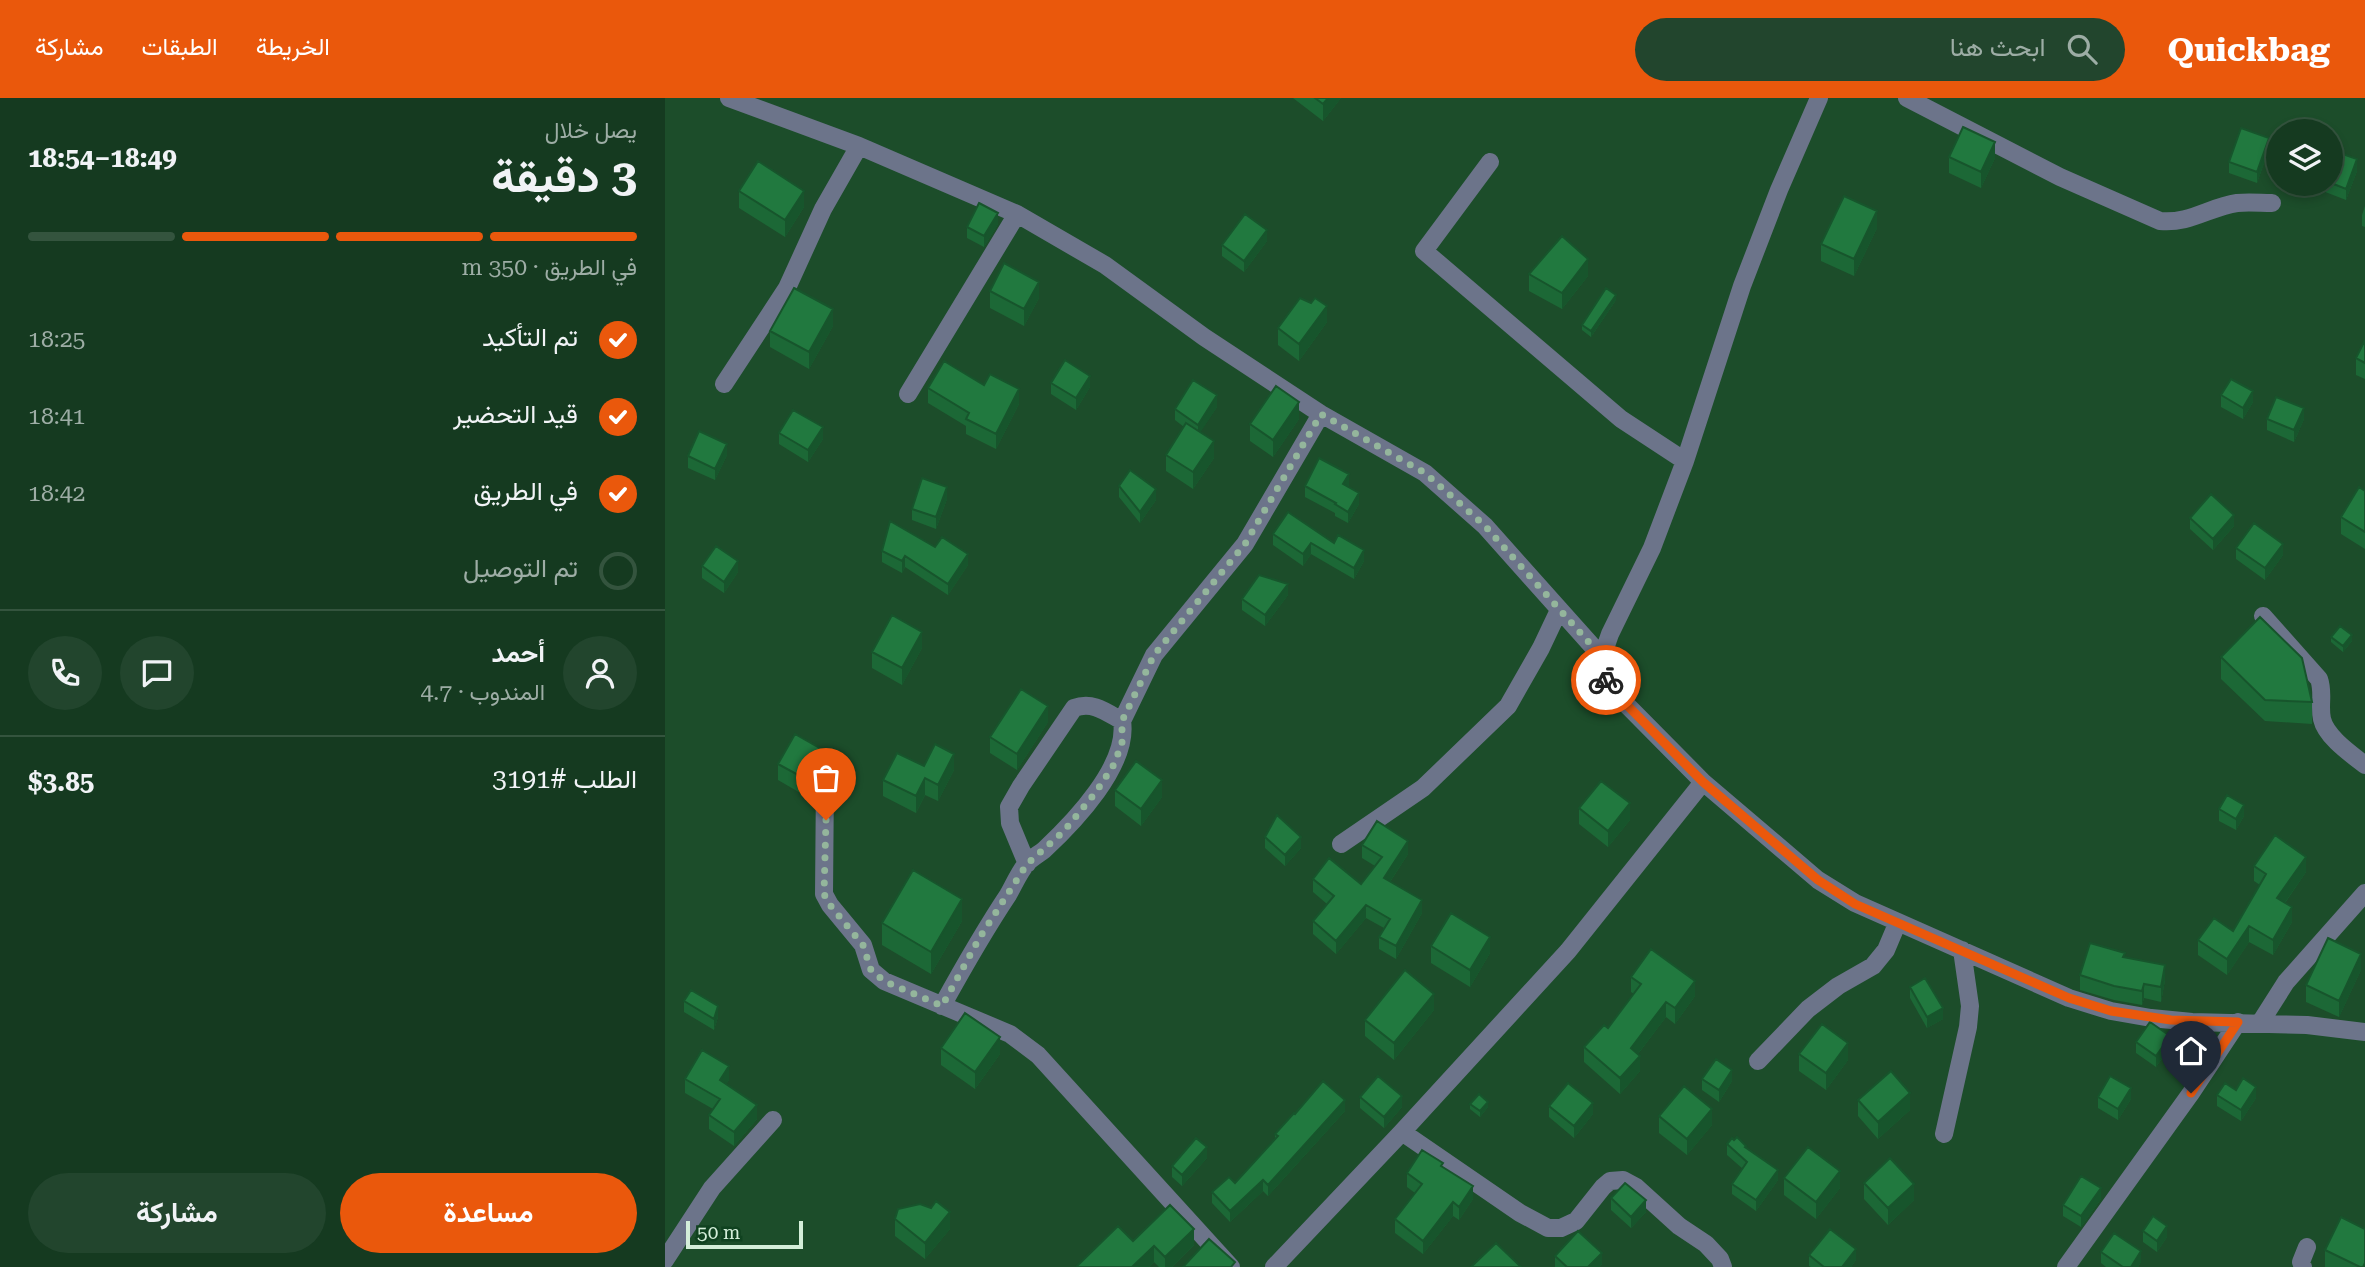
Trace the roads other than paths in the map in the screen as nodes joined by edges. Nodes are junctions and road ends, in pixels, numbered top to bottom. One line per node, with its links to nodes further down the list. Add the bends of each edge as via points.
1 (729, 98): 4 (street)
2 (1819, 98): 11 (street, via 1742,286)
3 (1907, 98): 6 (street, via 2060,177 2160,221 2186,221 2237,203)
4 (859, 146): 7 (street); 8 (street, via 823,209 787,288)
5 (1490, 162): 11 (street, via 1423,251 1621,419)
6 (2272, 203)
7 (1017, 214): 9 (street); 10 (street, via 1105,265)
8 (724, 384)
9 (908, 394)
10 (1321, 414): 12 (street, via 1425,473 1485,526); 15 (street, via 1245,544 1154,655)
11 (1685, 461): 14 (street, via 1652,548)
12 (1559, 610): 14 (street); 19 (street, via 1508,706 1423,788)
13 (2263, 616): 16 (street, via 2319,679 2326,729)
14 (1602, 657): 18 (street, via 1603,676 1613,691)
15 (1122, 721): 20 (street, via 1122,744 1096,792 1063,832); 20 (street, via 1092,705 1074,708 1021,786 1009,807 1010,823)
16 (2365, 765)
17 (825, 779): 24 (street, via 824,894 863,945 871,970 884,981)
18 (1703, 782): 22 (street, via 1818,880); 30 (street, via 1568,951)
19 (1341, 844)
20 (1027, 864): 24 (street)
21 (2365, 893): 26 (street, via 2286,982)
22 (1897, 924): 23 (street); 28 (street, via 1873,966 1808,1009)
23 (1962, 950): 25 (street, via 2069,998 2111,1011 2192,1022); 31 (street, via 1971,1006)
24 (942, 1006): 34 (street, via 1010,1034 1038,1055)
25 (2238, 1022): 26 (street); 37 (street)
26 (2260, 1023): 27 (street)
27 (2365, 1032)
28 (1758, 1061)
29 (772, 1120): 33 (street, via 712,1188)
30 (1402, 1132): 35 (street); 36 (street, via 1548,1228 1576,1221 1603,1187 1623,1180 1706,1244)
31 (1944, 1134)
32 (2307, 1247): 38 (street)
33 (665, 1260)
34 (1231, 1267)
35 (1274, 1267)
36 (1723, 1267)
37 (2066, 1267)
38 (2303, 1267)

